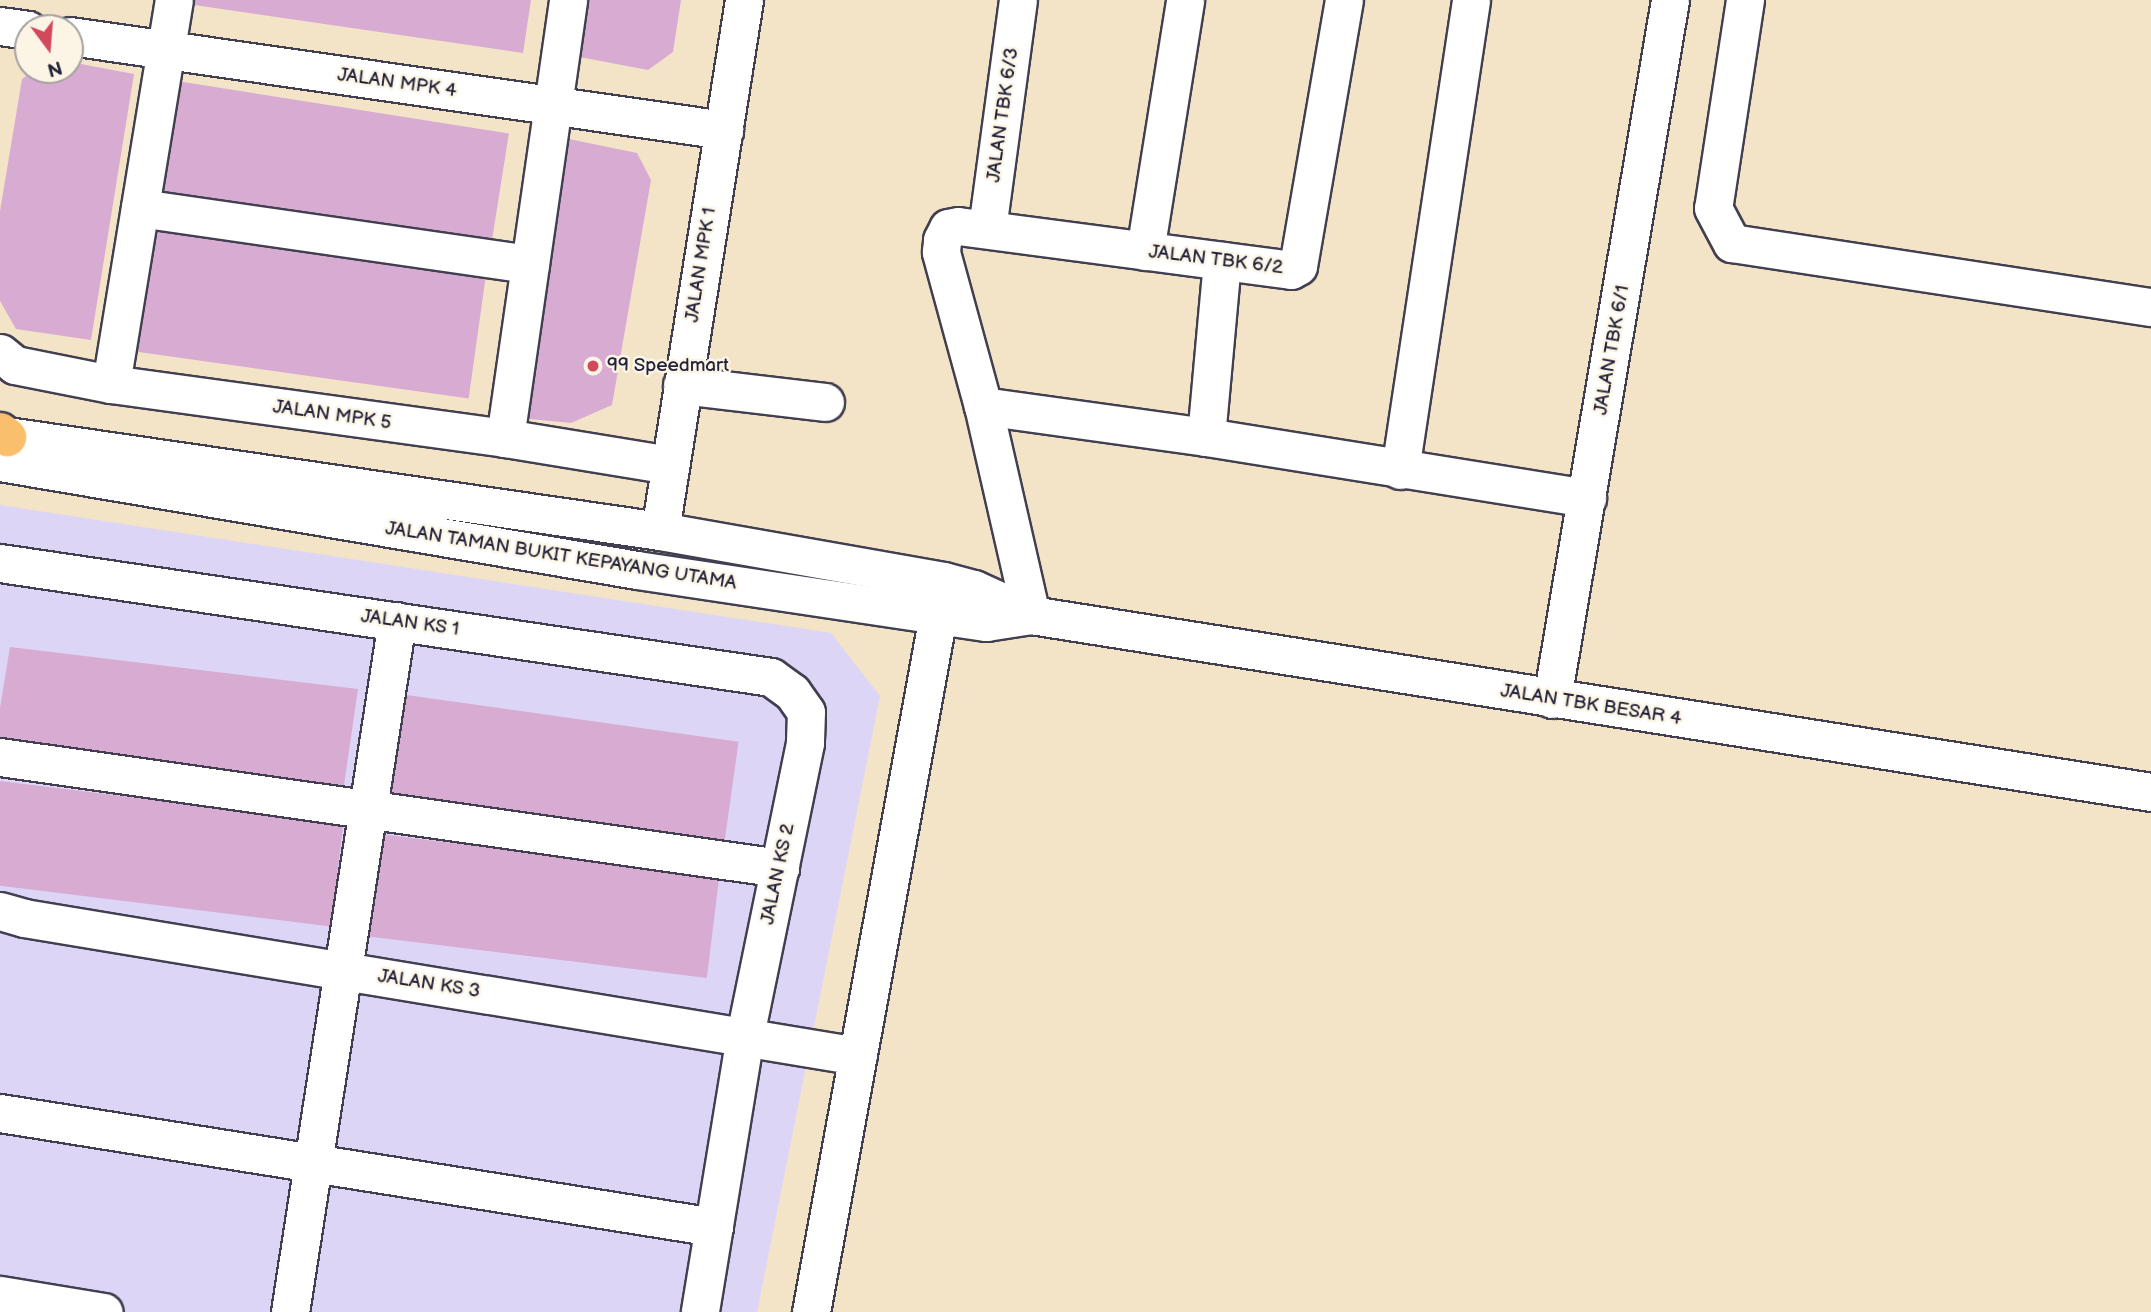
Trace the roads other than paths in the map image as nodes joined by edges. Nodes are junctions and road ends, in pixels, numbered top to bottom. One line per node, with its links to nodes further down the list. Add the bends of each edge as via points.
1 (174, 0): 11 (street)
2 (568, 0): 12 (street)
3 (744, 0): 13 (street, JALAN MPK 1)
4 (1018, 0): 15 (street, JALAN TBK 6/3)
5 (1185, 0): 16 (street)
6 (1344, 0): 17 (street, JALAN TBK 6/2, via 1298,267 1291,270)
7 (1471, 0): 29 (street)
8 (1670, 0): 30 (street, JALAN TBK 6/1)
9 (1745, 0): 19 (street, via 1713,208 1732,243)
10 (84, 38): 11 (street, JALAN MPK 4)
11 (166, 50): 12 (street, JALAN MPK 4); 14 (street)
12 (553, 106): 13 (street, JALAN MPK 4); 18 (street)
13 (724, 130): 22 (street, JALAN MPK 1)
14 (140, 208): 18 (street); 21 (street)
15 (987, 229): 16 (street, JALAN TBK 6/2); 24 (street, JALAN TBK 6/2, via 948,228 941,252)
16 (1145, 251): 17 (street, JALAN TBK 6/2)
17 (1222, 261): 25 (street)
18 (530, 264): 26 (street)
19 (2151, 307)
20 (0, 353): 21 (street, JALAN MPK 5, via 15,365)
21 (111, 384): 26 (street, JALAN MPK 5)
22 (682, 385): 23 (street); 28 (street, JALAN MPK 1)
23 (825, 402)
24 (983, 406): 25 (street); 34 (street)
25 (1206, 437): 29 (street)
26 (505, 438): 28 (street, JALAN MPK 5)
27 (2, 451): 31 (street, JALAN TAMAN BUKIT KEPAYANG UTAMA); 33 (street, JALAN TAMAN BUKIT KEPAYANG UTAMA, via 637,570)
28 (670, 465): 31 (street, JALAN MPK 1)
29 (1400, 470): 30 (street)
30 (1587, 498): 36 (street, JALAN TBK 6/1)
31 (660, 531): 33 (street, JALAN TAMAN BUKIT KEPAYANG UTAMA)
32 (0, 563): 35 (street, JALAN KS 1)
33 (941, 598): 34 (street, JALAN TAMAN BUKIT KEPAYANG UTAMA, via 986,622); 45 (street)
34 (1031, 615): 36 (street, JALAN TBK BESAR 4)
35 (397, 621): 37 (street, JALAN KS 1, via 771,677 792,692); 40 (street)
36 (1552, 699): 39 (street, JALAN TBK BESAR 4)
37 (806, 712): 41 (street, JALAN KS 2, via 805,743)
38 (0, 757): 40 (street)
39 (2151, 792)
40 (368, 809): 41 (street); 43 (street)
41 (780, 868): 44 (street, JALAN KS 2)
42 (0, 911): 43 (street, JALAN KS 3)
43 (343, 970): 44 (street, JALAN KS 3); 47 (street)
44 (745, 1035): 45 (street, JALAN KS 3); 48 (street, JALAN KS 2)
45 (858, 1056): 53 (street)
46 (0, 1113): 47 (street)
47 (313, 1163): 48 (street); 51 (street)
48 (714, 1227): 52 (street, JALAN KS 2)
49 (0, 1295): 50 (street)
50 (104, 1312)
51 (290, 1312)
52 (700, 1312)
53 (811, 1312)

